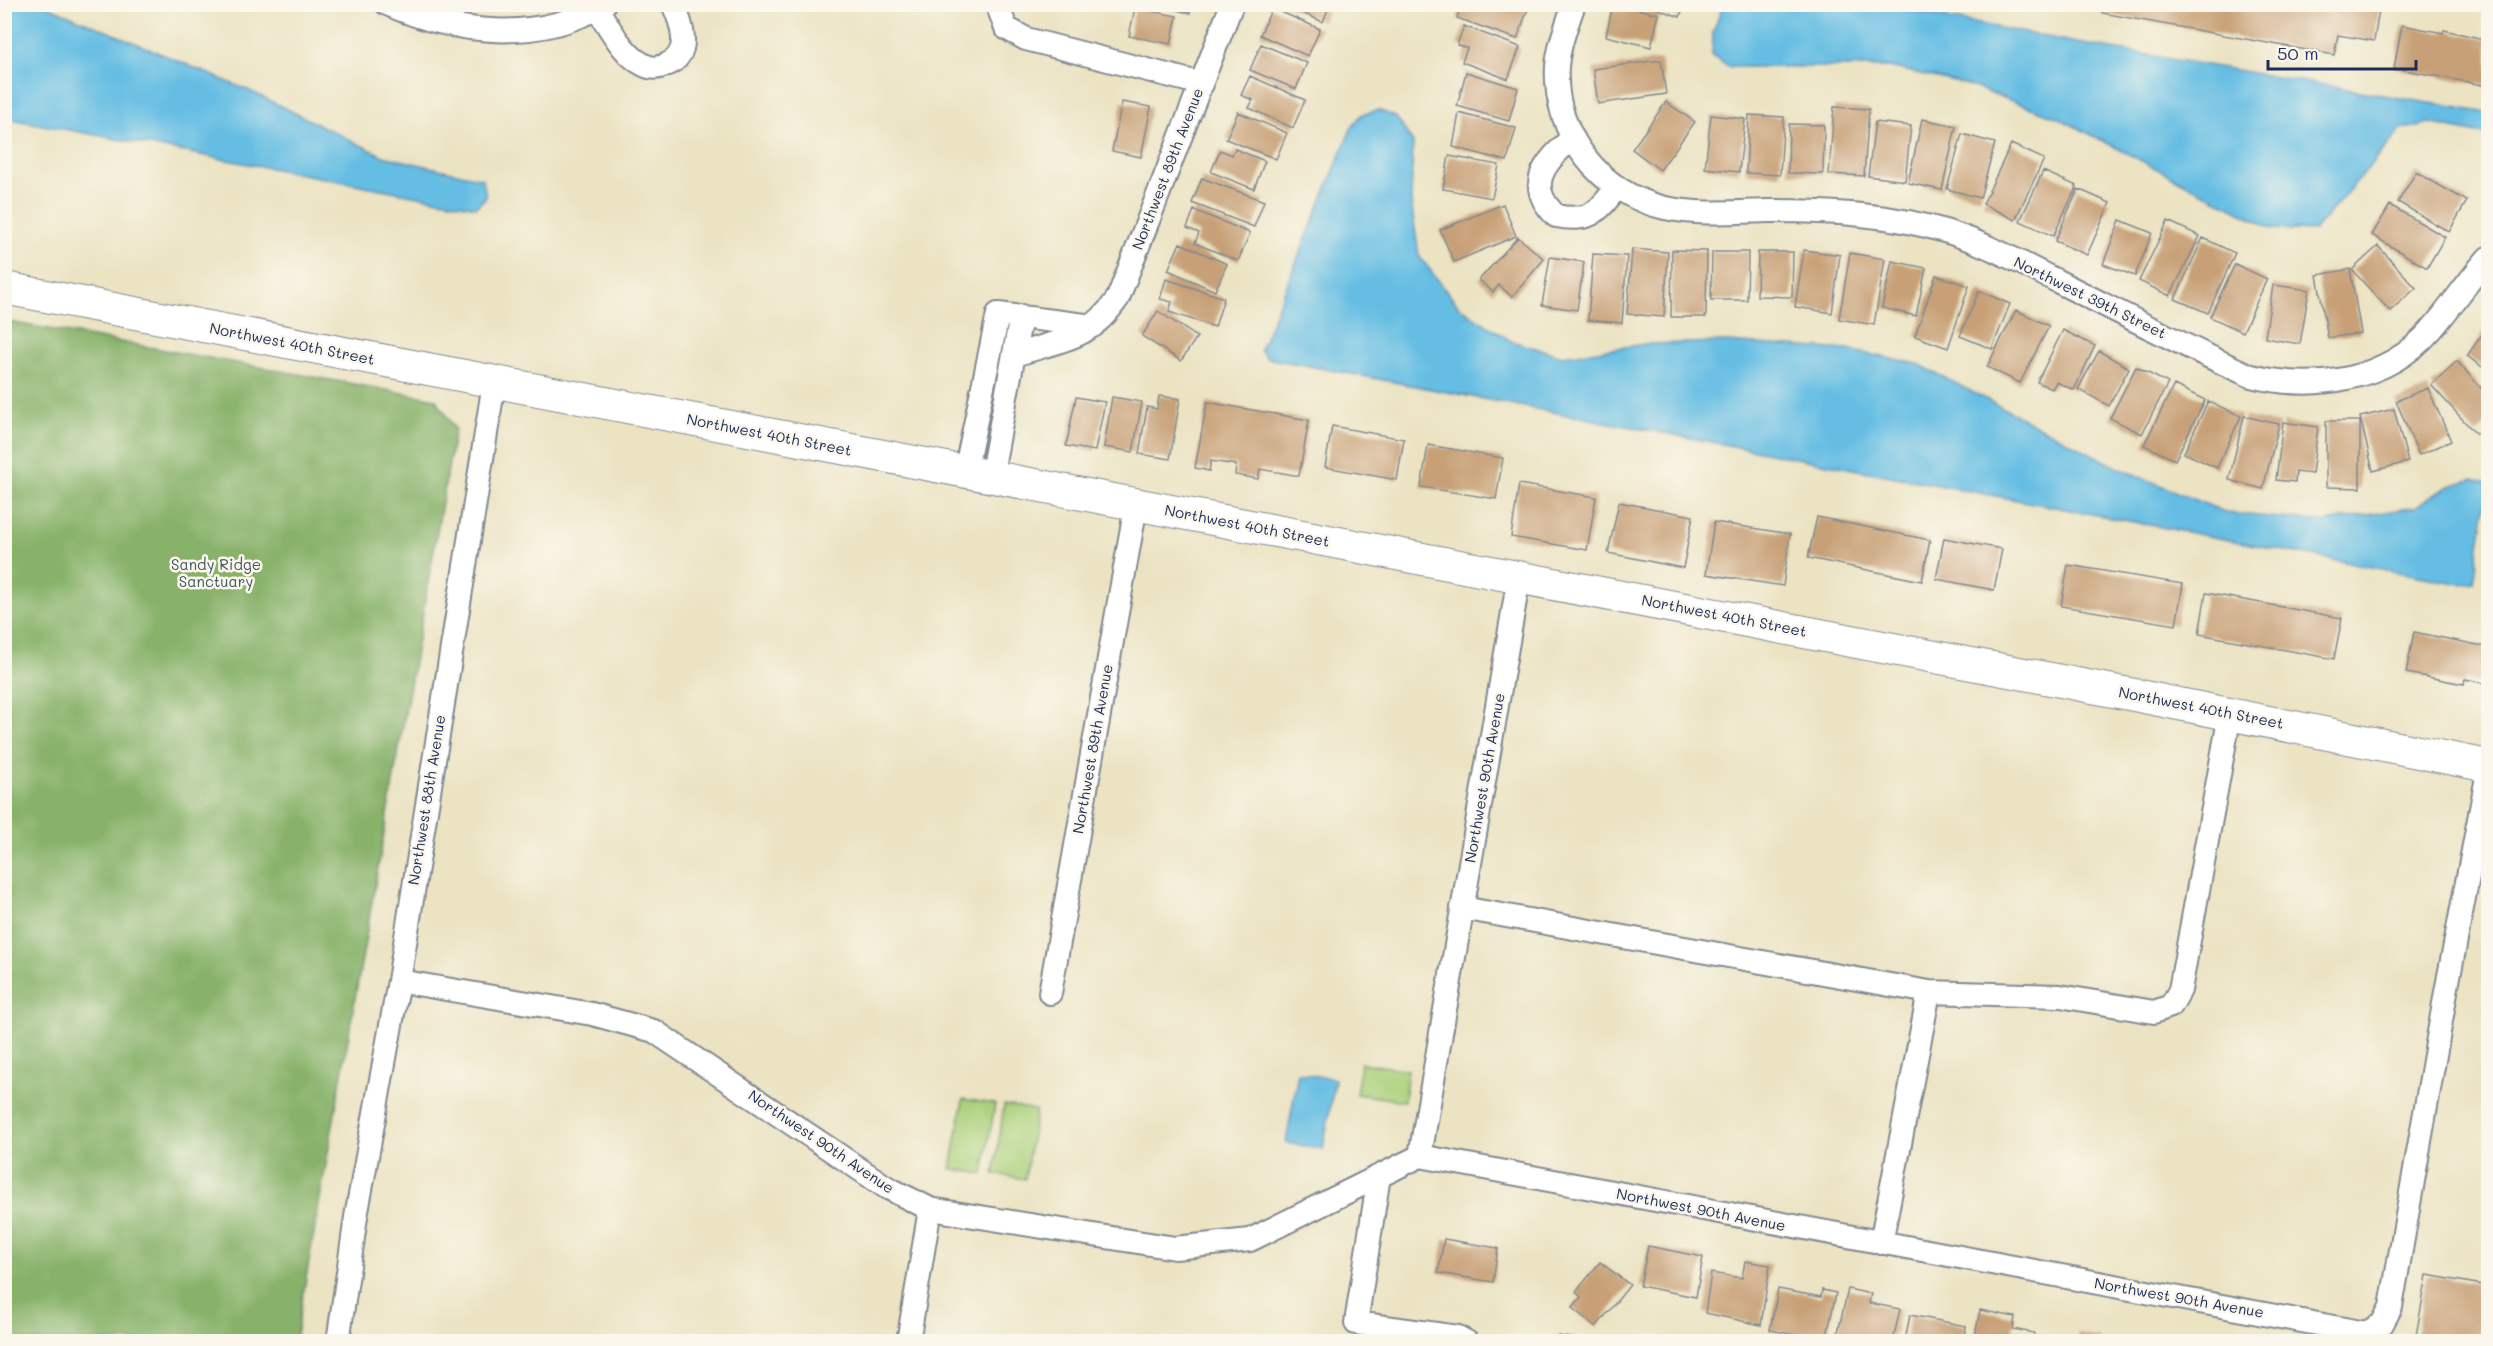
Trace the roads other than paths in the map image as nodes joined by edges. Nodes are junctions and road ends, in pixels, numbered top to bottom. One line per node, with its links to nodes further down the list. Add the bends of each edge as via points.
1 (387, 4): 6 (street, via 431,22 490,31 562,22)
2 (673, 4): 6 (street, via 684,42 671,63 657,69 630,56)
3 (997, 4): 7 (street, via 1006,27 1026,39)
4 (1232, 4): 7 (street, Northwest 89th Avenue)
5 (1574, 4): 8 (street, Northwest 39th Street, via 1557,64 1561,106)
6 (600, 7)
7 (1202, 84): 13 (street, Northwest 89th Avenue, via 1118,298 1104,319)
8 (1572, 138): 9 (street, Northwest 39th Street, via 1597,172); 9 (street, via 1542,170 1540,188 1544,204 1556,216 1585,218 1600,209)
9 (1616, 188): 10 (street, Northwest 39th Street, via 1641,201 1691,212 1859,215 1948,232 1995,250 2221,363 2251,376 2282,383 2324,383 2366,374 2400,356 2430,331)
10 (2488, 258)
11 (4, 288): 15 (street, Northwest 40th Street)
12 (1021, 316): 13 (street); 14 (street); 16 (street, via 998,314)
13 (1093, 326): 14 (street, Northwest 89th Avenue, via 1062,342)
14 (1014, 355): 16 (street)
15 (494, 383): 16 (street, Northwest 40th Street); 23 (street, Northwest 88th Avenue)
16 (978, 475): 17 (street, Northwest 40th Street)
17 (1136, 505): 18 (street, Northwest 40th Street); 25 (street, Northwest 89th Avenue)
18 (1519, 577): 19 (street, Northwest 40th Street); 22 (street, Northwest 90th Avenue)
19 (2230, 714): 20 (street, Northwest 40th Street); 24 (street, via 2180,990 2171,1006 2154,1012 2060,996)
20 (2488, 766)
21 (2488, 772): 30 (street, Northwest 90th Avenue, via 2391,1307 2382,1324 2366,1333)
22 (1462, 908): 24 (street); 26 (street, Northwest 90th Avenue)
23 (399, 981): 28 (street, Northwest 90th Avenue, via 592,1014 654,1031 886,1187); 29 (street, Northwest 88th Avenue)
24 (1929, 992): 30 (street)
25 (1050, 993)
26 (1420, 1156): 27 (street, Northwest 90th Avenue); 30 (street, Northwest 90th Avenue)
27 (1379, 1176): 28 (street, Northwest 90th Avenue, via 1250,1240 1204,1246 1175,1248); 34 (street, via 1356,1323)
28 (930, 1209): 33 (street)
29 (356, 1217): 31 (street, Northwest 88th Avenue); 32 (street, Northwest 88th Avenue)
30 (1881, 1243)
31 (327, 1341)
32 (338, 1341)
33 (908, 1341)
34 (1467, 1341)

